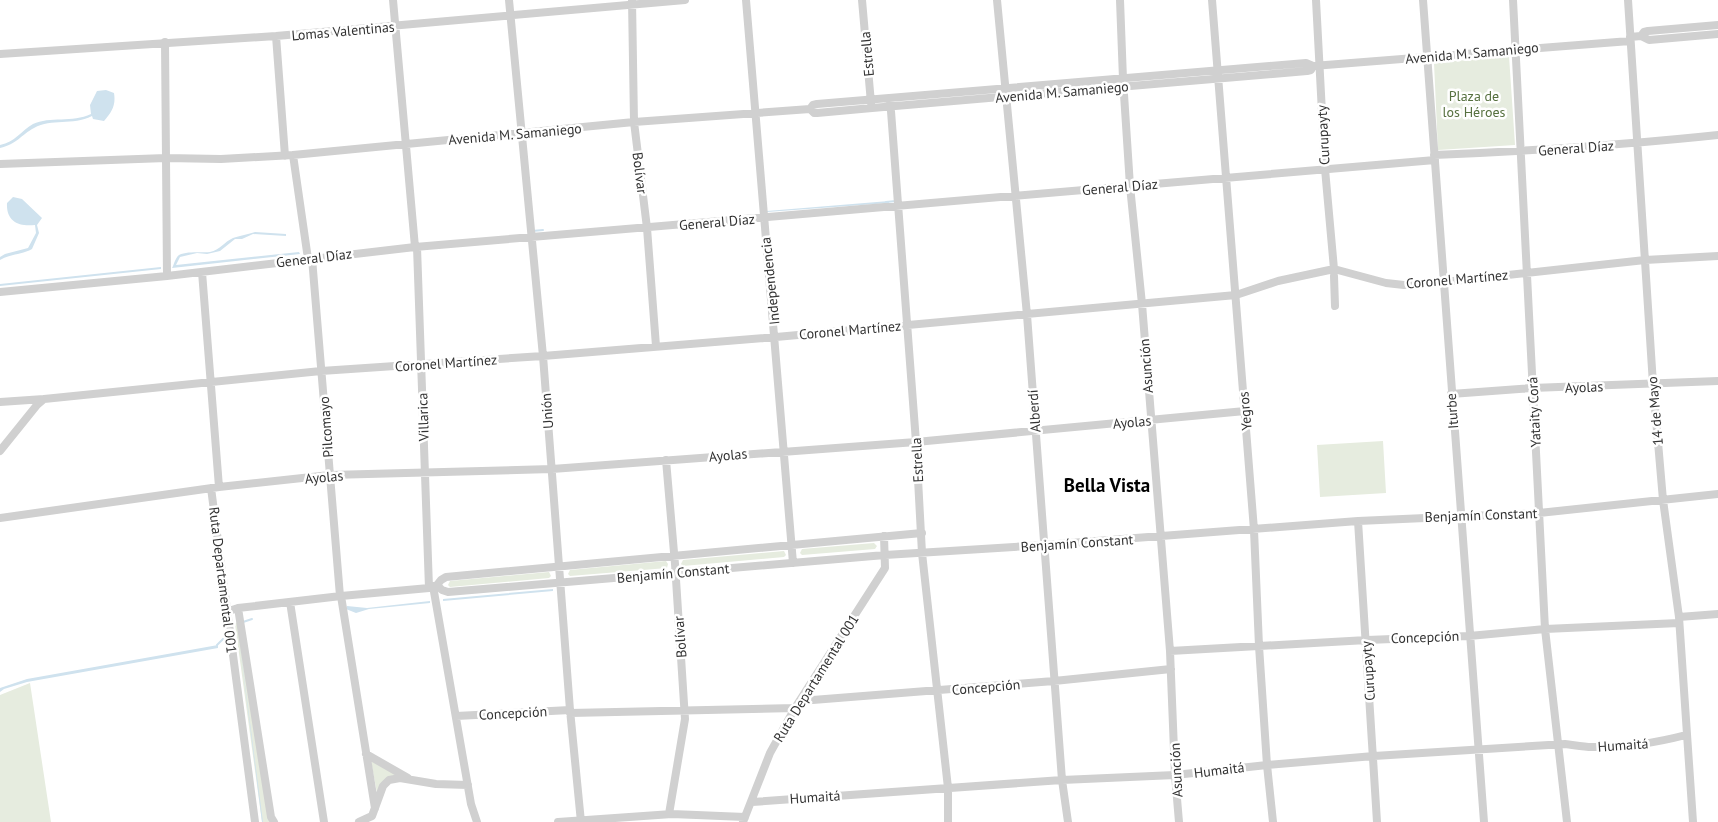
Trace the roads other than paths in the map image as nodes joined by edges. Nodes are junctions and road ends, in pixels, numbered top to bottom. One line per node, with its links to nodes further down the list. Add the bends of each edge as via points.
1 (393, 0): 16 (street, Villarica)
2 (509, 0): 14 (street, Unión)
3 (685, 0): 13 (street, Lomas Valentinas)
4 (746, 0): 35 (street, Independencia)
5 (862, 0): 31 (street, Estrella)
6 (997, 0): 28 (street, Alberdí)
7 (1120, 0): 27 (street, Asunción)
8 (1212, 0): 26 (street, Yegros)
9 (1316, 0): 25 (street, Curupayty)
10 (1423, 0): 24 (street, Iturbe)
11 (1513, 0): 22 (street, Yataity Corá)
12 (1628, 0): 20 (street, 14 de Mayo)
13 (633, 3): 14 (street, Lomas Valentinas); 36 (street, Bolívar)
14 (511, 16): 16 (street, Lomas Valentinas); 37 (street, Unión)
15 (1718, 25): 19 (street, Avenida M. Samaniego, via 1648,31)
16 (395, 27): 18 (street, Lomas Valentinas); 39 (street, Villarica)
17 (1718, 34): 19 (street, Avenida M. Samaniego, via 1648,40)
18 (276, 36): 21 (street, Lomas Valentinas); 42 (street, Pilcomayo)
19 (1640, 36): 20 (street, Avenida M. Samaniego)
20 (1630, 39): 22 (street, Avenida M. Samaniego); 40 (street, 14 de Mayo)
21 (165, 42): 23 (street, Lomas Valentinas); 44 (street)
22 (1514, 49): 24 (street, Avenida M. Samaniego); 41 (street, Yataity Corá)
23 (0, 54)
24 (1427, 57): 25 (street, Avenida M. Samaniego); 43 (street, Iturbe)
25 (1316, 66): 26 (street, Avenida M. Samaniego, via 1307,71); 46 (street, Curupayty)
26 (1218, 75): 27 (street, Avenida M. Samaniego); 47 (street, Yegros)
27 (1123, 83): 28 (street, Avenida M. Samaniego); 29 (street, Avenida M. Samaniego); 48 (street, Asunción)
28 (1004, 88): 29 (street, Alberdí); 30 (street, Avenida M. Samaniego)
29 (1005, 97): 32 (street, Avenida M. Samaniego); 49 (street, Alberdí)
30 (890, 98): 31 (street, Avenida M. Samaniego); 32 (street, Estrella)
31 (871, 99): 33 (street, Estrella); 34 (street, Avenida M. Samaniego, via 813,104)
32 (891, 106): 33 (street, Avenida M. Samaniego); 50 (street, Estrella)
33 (872, 108): 34 (street, Avenida M. Samaniego, via 817,113)
34 (810, 109): 35 (street, Avenida M. Samaniego)
35 (755, 112): 36 (street, Avenida M. Samaniego); 51 (street, Independencia)
36 (634, 122): 37 (street, Avenida M. Samaniego); 52 (street, Bolívar)
37 (523, 134): 39 (street, Avenida M. Samaniego); 53 (street, Unión)
38 (1718, 135): 40 (street, General Díaz)
39 (405, 144): 42 (street, Avenida M. Samaniego); 54 (street, Villarica)
40 (1636, 144): 41 (street, General Díaz); 57 (street, 14 de Mayo)
41 (1521, 152): 43 (street, General Díaz); 60 (street, Yataity Corá)
42 (289, 156): 44 (street, Avenida M. Samaniego); 55 (street, Pilcomayo)
43 (1434, 157): 46 (street, General Díaz); 62 (street, Iturbe)
44 (166, 158): 45 (street, Avenida M. Samaniego); 58 (street)
45 (0, 164)
46 (1325, 169): 47 (street, General Díaz); 61 (street, Curupayty)
47 (1226, 178): 48 (street, General Díaz); 64 (street, Yegros)
48 (1130, 186): 49 (street, General Díaz); 65 (street, Asunción)
49 (1015, 195): 50 (street, General Díaz); 67 (street, Alberdí)
50 (897, 202): 51 (street, General Díaz); 68 (street, Estrella)
51 (763, 214): 52 (street, General Díaz); 69 (street, Independencia)
52 (646, 223): 53 (street, General Díaz); 70 (street, Bolívar)
53 (531, 233): 54 (street, General Díaz); 71 (street, Unión)
54 (415, 244): 55 (street, General Díaz); 72 (street, Villarica)
55 (308, 255): 59 (street, General Díaz); 73 (street, Pilcomayo)
56 (1718, 256): 57 (street, Coronel Martínez)
57 (1645, 260): 60 (street, Coronel Martínez); 76 (street, 14 de Mayo)
58 (166, 270): 59 (street, General Díaz); 63 (street, General Díaz)
59 (202, 272): 75 (street)
60 (1527, 272): 62 (street, Coronel Martínez); 77 (street, Yataity Corá)
61 (1334, 273): 62 (street, Coronel Martínez, via 1395,284); 64 (street, Coronel Martínez, via 1278,280); 66 (street, Curupayty)
62 (1444, 282): 78 (street, Iturbe)
63 (0, 292)
64 (1236, 295): 65 (street, Coronel Martínez); 81 (street, Yegros)
65 (1142, 304): 67 (street, Coronel Martínez); 82 (street, Asunción)
66 (1335, 306)
67 (1027, 315): 68 (street, Coronel Martínez); 83 (street, Alberdí)
68 (908, 325): 69 (street, Coronel Martínez); 84 (street, Estrella)
69 (776, 337): 70 (street, Coronel Martínez); 86 (street, Independencia)
70 (656, 346): 71 (street, Coronel Martínez)
71 (543, 356): 72 (street, Coronel Martínez); 88 (street, Unión)
72 (422, 364): 73 (street, Coronel Martínez); 89 (street, Villarica)
73 (321, 371): 75 (street, Coronel Martínez); 90 (street, Pilcomayo)
74 (1718, 381): 76 (street, Ayolas)
75 (212, 382): 79 (street, Coronel Martínez); 91 (street)
76 (1653, 384): 77 (street, Ayolas); 93 (street, 14 de Mayo)
77 (1532, 388): 78 (street, Ayolas); 94 (street, Yataity Corá)
78 (1451, 394): 95 (street, Iturbe)
79 (44, 399): 80 (street, Coronel Martínez); 85 (street)
80 (0, 402)
81 (1245, 411): 82 (street, Ayolas); 98 (street, Yegros)
82 (1151, 421): 83 (street, Ayolas); 101 (street, Asunción)
83 (1035, 430): 84 (street, Ayolas); 103 (street, Alberdí)
84 (916, 442): 86 (street, Ayolas); 99 (street, Estrella)
85 (0, 451)
86 (784, 451): 87 (street, Ayolas); 102 (street, Independencia)
87 (666, 460): 88 (street, Ayolas); 106 (street, Bolívar)
88 (552, 469): 89 (street, Ayolas); 108 (street, Unión)
89 (425, 473): 90 (street, Ayolas); 110 (street, Villarica)
90 (330, 475): 91 (street, Ayolas); 112 (street, Pilcomayo)
91 (215, 488): 96 (street, Ruta Departamental 001); 115 (street, Ruta Departamental 001)
92 (1718, 494): 93 (street, Benjamín Constant)
93 (1663, 500): 94 (street, Benjamín Constant); 117 (street, 14 de Mayo)
94 (1539, 513): 95 (street, Benjamín Constant); 118 (street, Yataity Corá)
95 (1460, 515): 97 (street, Benjamín Constant); 119 (street, Iturbe)
96 (0, 518)
97 (1358, 521): 98 (street, Benjamín Constant); 120 (street, Curupayty)
98 (1254, 530): 101 (street, Benjamín Constant); 121 (street, Yegros)
99 (922, 533): 100 (street, Benjamín Constant); 104 (street, Estrella)
100 (884, 536): 102 (street, Benjamín Constant); 105 (street, Ruta Departamental 001)
101 (1162, 537): 103 (street, Benjamín Constant); 122 (street, Asunción)
102 (792, 545): 106 (street, Benjamín Constant); 107 (street, Independencia)
103 (1044, 545): 104 (street, Benjamín Constant); 124 (street, Alberdí)
104 (922, 553): 105 (street, Benjamín Constant); 125 (street, Estrella)
105 (885, 555): 107 (street, Benjamín Constant); 126 (street, Ruta Departamental 001, via 885,568)
106 (674, 556): 108 (street, Benjamín Constant); 109 (street, Bolívar)
107 (793, 563): 109 (street, Benjamín Constant)
108 (559, 567): 110 (street, Benjamín Constant, via 446,577); 111 (street, Unión)
109 (676, 572): 111 (street, Benjamín Constant); 127 (street, Bolívar)
110 (433, 586): 111 (street, Benjamín Constant, via 448,592); 112 (street, Benjamín Constant); 129 (street, Villarica)
111 (561, 587): 128 (street, Unión)
112 (340, 596): 113 (street, Benjamín Constant); 133 (street, Pilcomayo)
113 (290, 602): 114 (street, Benjamín Constant); 149 (street)
114 (238, 608): 115 (street, Benjamín Constant); 148 (street)
115 (226, 612): 147 (street, Ruta Departamental 001)
116 (1718, 614): 117 (street, Concepción)
117 (1679, 620): 118 (street, Concepción); 130 (street, 14 de Mayo)
118 (1545, 629): 119 (street, Concepción); 131 (street, Yataity Corá)
119 (1469, 636): 120 (street, Concepción); 132 (street, Iturbe)
120 (1366, 640): 121 (street, Concepción); 134 (street, Curupayty)
121 (1259, 646): 122 (street, Concepción); 135 (street, Yegros)
122 (1170, 652): 123 (street, Asunción)
123 (1171, 669): 124 (street, Concepción); 136 (street, Asunción)
124 (1054, 681): 125 (street, Concepción); 138 (street, Alberdí)
125 (938, 691): 126 (street, Concepción); 140 (street, Estrella)
126 (798, 705): 127 (street, Concepción); 141 (street, Ruta Departamental 001, via 770,753)
127 (684, 710): 128 (street, Concepción); 143 (street, Bolívar)
128 (570, 712): 129 (street, Concepción); 146 (street, Unión)
129 (456, 716): 139 (street, Villarica)
130 (1686, 735): 131 (street, Humaitá, via 1622,747); 161 (street, 14 de Mayo)
131 (1559, 745): 132 (street, Humaitá); 160 (street, Yataity Corá)
132 (1478, 749): 134 (street, Humaitá); 159 (street, Iturbe)
133 (366, 754): 137 (street); 142 (street, Pilcomayo)
134 (1374, 756): 135 (street, Humaitá); 158 (street, Curupayty)
135 (1267, 765): 136 (street, Humaitá); 157 (street, Yegros)
136 (1175, 775): 138 (street, Humaitá); 156 (street, Asunción)
137 (412, 780): 139 (street); 142 (street, via 400,778 386,783)
138 (1062, 780): 140 (street, Humaitá); 155 (street, Alberdí)
139 (468, 785): 151 (street, Villarica)
140 (948, 788): 141 (street, Humaitá); 154 (street, Estrella)
141 (752, 802): 145 (street, Ruta Departamental 001)
142 (375, 808): 150 (street, via 370,818)
143 (671, 816): 144 (street); 146 (street)
144 (722, 816): 145 (street); 153 (street)
145 (744, 820)
146 (580, 821): 152 (street)
147 (255, 822)
148 (274, 822)
149 (324, 822)
150 (359, 822)
151 (477, 822)
152 (558, 822)
153 (729, 822)
154 (948, 822)
155 (1068, 822)
156 (1179, 822)
157 (1273, 822)
158 (1378, 822)
159 (1484, 822)
160 (1567, 822)
161 (1693, 822)

